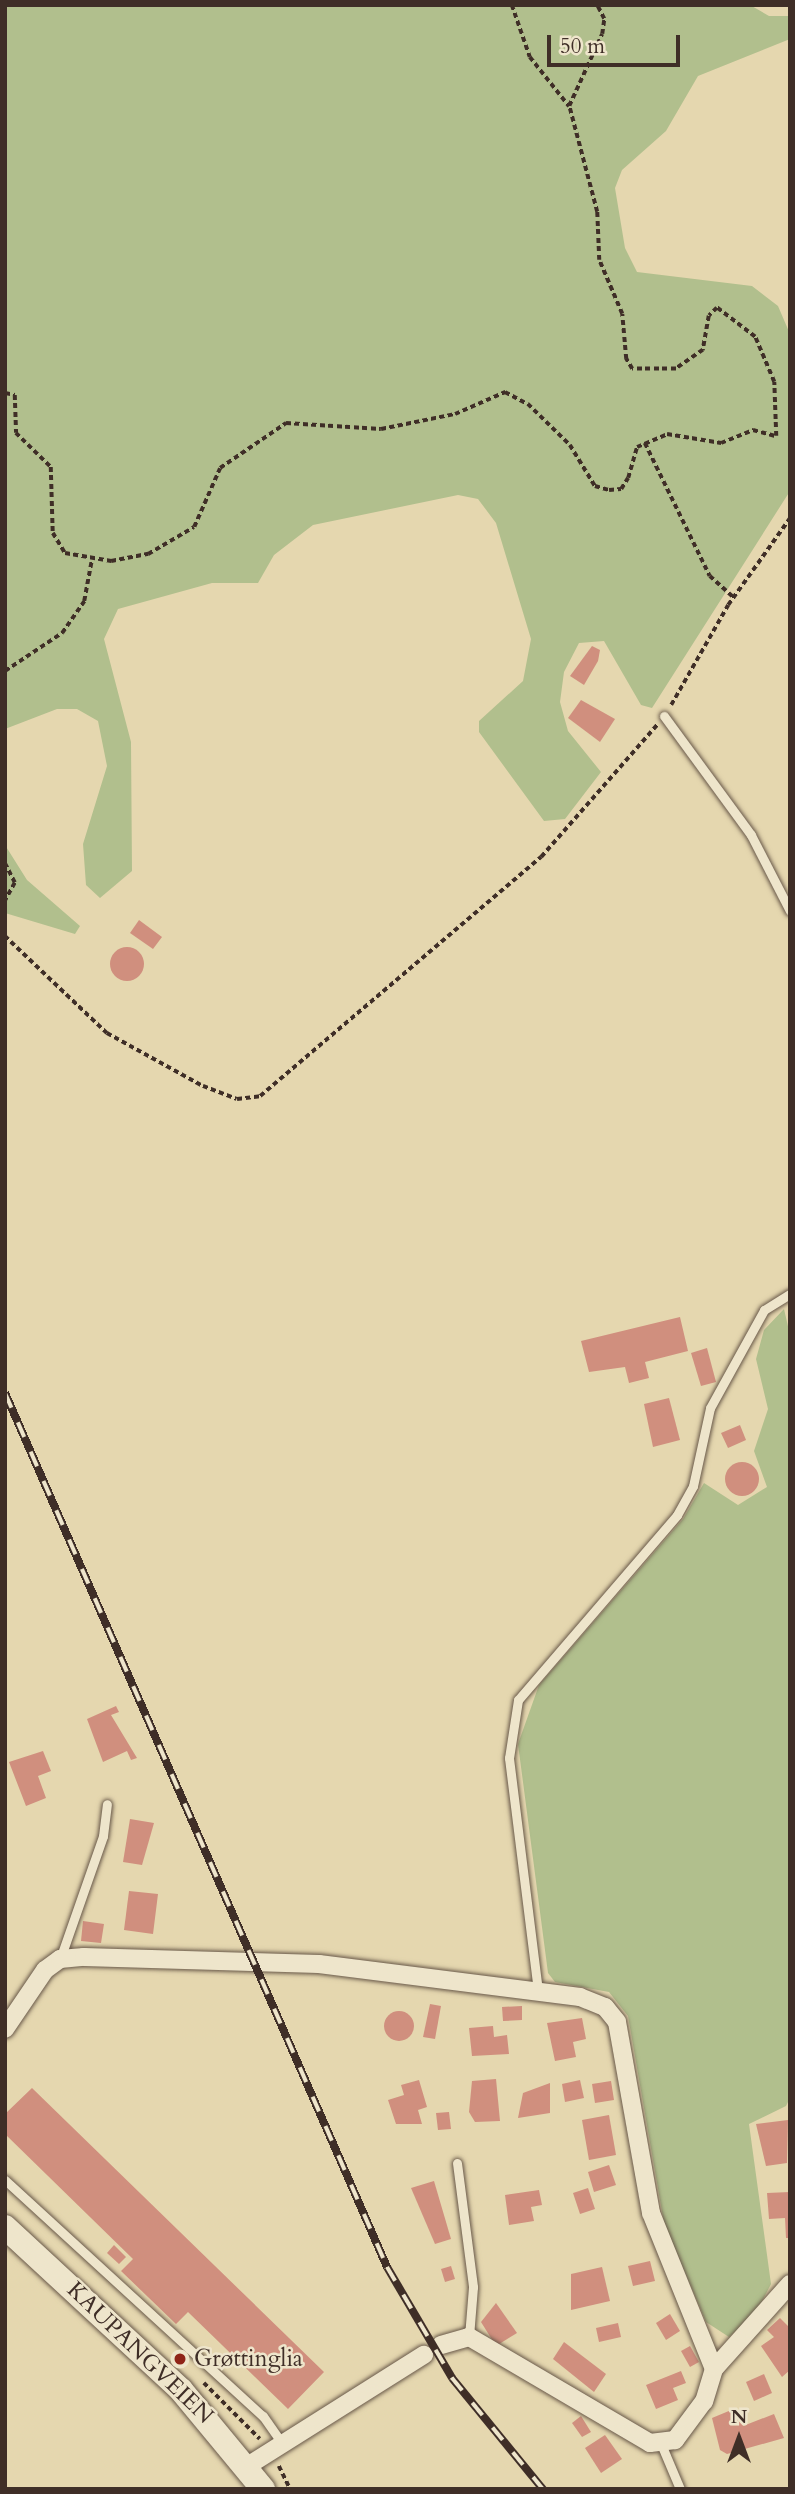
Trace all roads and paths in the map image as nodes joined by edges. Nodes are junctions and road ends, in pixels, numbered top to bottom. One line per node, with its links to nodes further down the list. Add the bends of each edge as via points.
1 (512, 5): 3 (path, via 530,57)
2 (597, 5): 3 (path, via 604,19 602,34)
3 (569, 106): 5 (path, via 597,212 599,260 618,299 632,369 676,369 689,361 703,350 709,316 717,308 750,330 774,382 776,436 752,430 721,443 667,434)
4 (5, 393): 7 (path, via 15,395 16,433 51,467 53,533 65,552)
5 (645, 443): 7 (path, via 632,456 621,489 609,490 595,486 570,445 505,391 455,414 381,429 286,423 220,468 194,527 148,554); 8 (path, via 710,576)
6 (790, 518): 8 (path)
7 (92, 558): 9 (path, via 84,601 62,633)
8 (733, 597): 10 (path)
9 (5, 671)
10 (664, 716): 13 (lane, via 751,835); 14 (path, via 541,857 260,1096 237,1098 203,1086 107,1033)
11 (5, 863): 12 (path, via 15,883)
12 (5, 901)
13 (790, 911)
14 (5, 936)
15 (790, 1294): 18 (lane, via 764,1310 710,1408 698,1471 682,1507 518,1700 509,1758)
16 (107, 1804): 17 (lane, via 103,1836)
17 (60, 1959): 18 (street, via 318,1964); 19 (street, via 45,1970)
18 (538, 1992): 27 (street, via 580,1997 605,2007 617,2022 651,2213)
19 (5, 2029)
20 (457, 2163): 24 (lane, via 473,2287)
21 (5, 2180): 28 (lane, via 263,2416)
22 (5, 2227): 30 (main road, KAUPANGVEIEN, via 181,2390)
23 (790, 2284): 27 (street)
24 (469, 2337): 25 (street); 29 (street, via 534,2380)
25 (441, 2345)
26 (424, 2355): 28 (street)
27 (714, 2369): 29 (street, via 690,2426)
28 (282, 2442): 30 (street)
29 (661, 2444): 32 (lane)
30 (249, 2465): 31 (main road, KAUPANGVEIEN)
31 (263, 2489)
32 (680, 2489)

